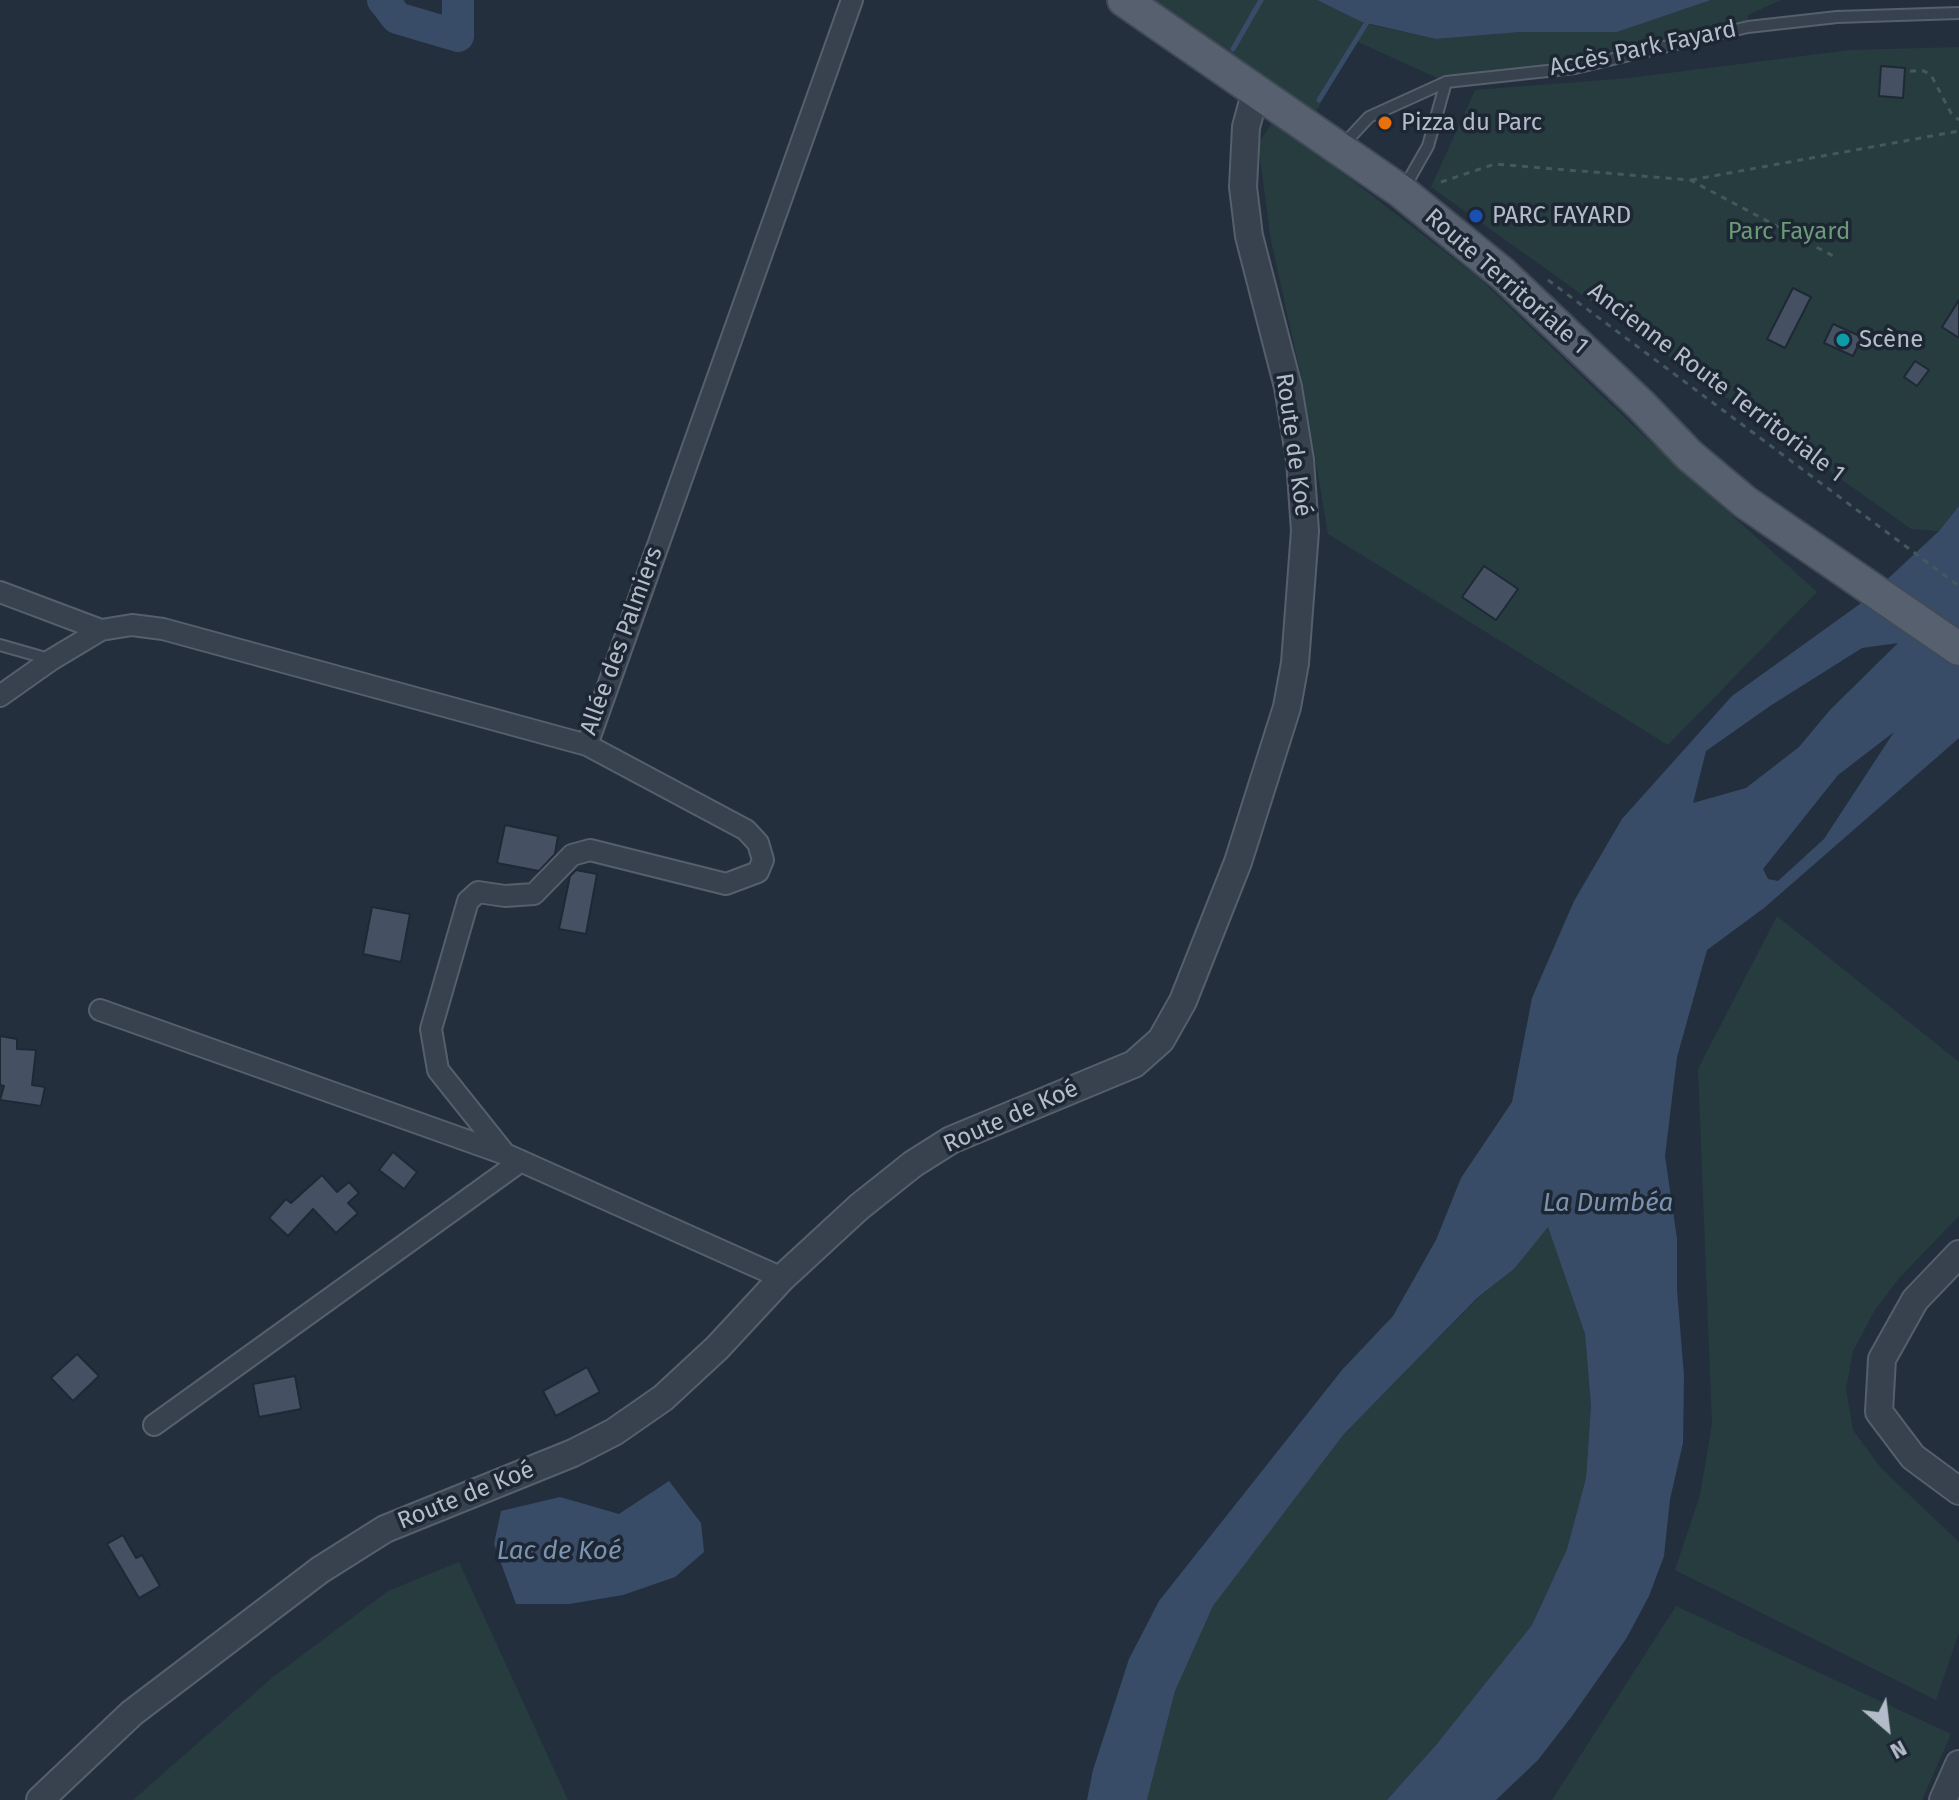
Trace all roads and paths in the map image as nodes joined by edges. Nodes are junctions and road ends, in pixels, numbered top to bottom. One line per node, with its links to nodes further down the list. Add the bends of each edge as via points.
1 (852, 0): 22 (street, Allée des Palmiers)
2 (1124, 0): 6 (main road, Route Territoriale 1)
3 (1959, 13): 5 (lane, Accès Park Fayard, via 1837,17 1748,27 1575,68)
4 (1910, 71): 7 (path, via 1931,75)
5 (1446, 82): 9 (lane, Accès Park Fayard, via 1369,117); 12 (lane, via 1428,146)
6 (1259, 94): 9 (main road, Route Territoriale 1); 26 (street, Route de Koé, via 1246,127 1243,187 1249,236 1288,387 1300,460 1302,596 1287,707 1238,862 1195,973 1161,1040 1134,1064 951,1140 859,1207)
7 (1959, 120)
8 (1959, 131): 10 (path)
9 (1340, 149): 12 (main road, Route Territoriale 1)
10 (1690, 180): 11 (path, via 1495,164); 13 (path)
11 (1441, 182)
12 (1402, 192): 19 (main road, Route Territoriale 1, via 1503,274 1689,455 1745,502)
13 (1837, 258)
14 (1549, 280): 15 (path, Ancienne Route Territoriale 1)
15 (1959, 586)
16 (0, 592): 17 (street)
17 (101, 630): 20 (street, Allée des Palmiers); 22 (street, Allée des Palmiers, via 132,625 163,629)
18 (0, 645): 20 (lane)
19 (1959, 649)
20 (51, 660): 21 (street, Allée des Palmiers)
21 (0, 696)
22 (587, 745): 24 (street, via 746,830 758,843 763,860 758,872 726,884 590,850 572,855 534,894 478,892 468,901 431,1029 438,1070)
23 (100, 1010): 24 (street)
24 (513, 1157): 26 (street); 27 (street)
25 (1959, 1254): 28 (street, via 1915,1300 1882,1359 1879,1412 1913,1457)
26 (782, 1278): 30 (street, Route de Koé, via 663,1398 573,1453 385,1529 333,1562 132,1713)
27 (154, 1425)
28 (1959, 1491)
29 (1959, 1764): 31 (street)
30 (40, 1800)
31 (1943, 1800)

